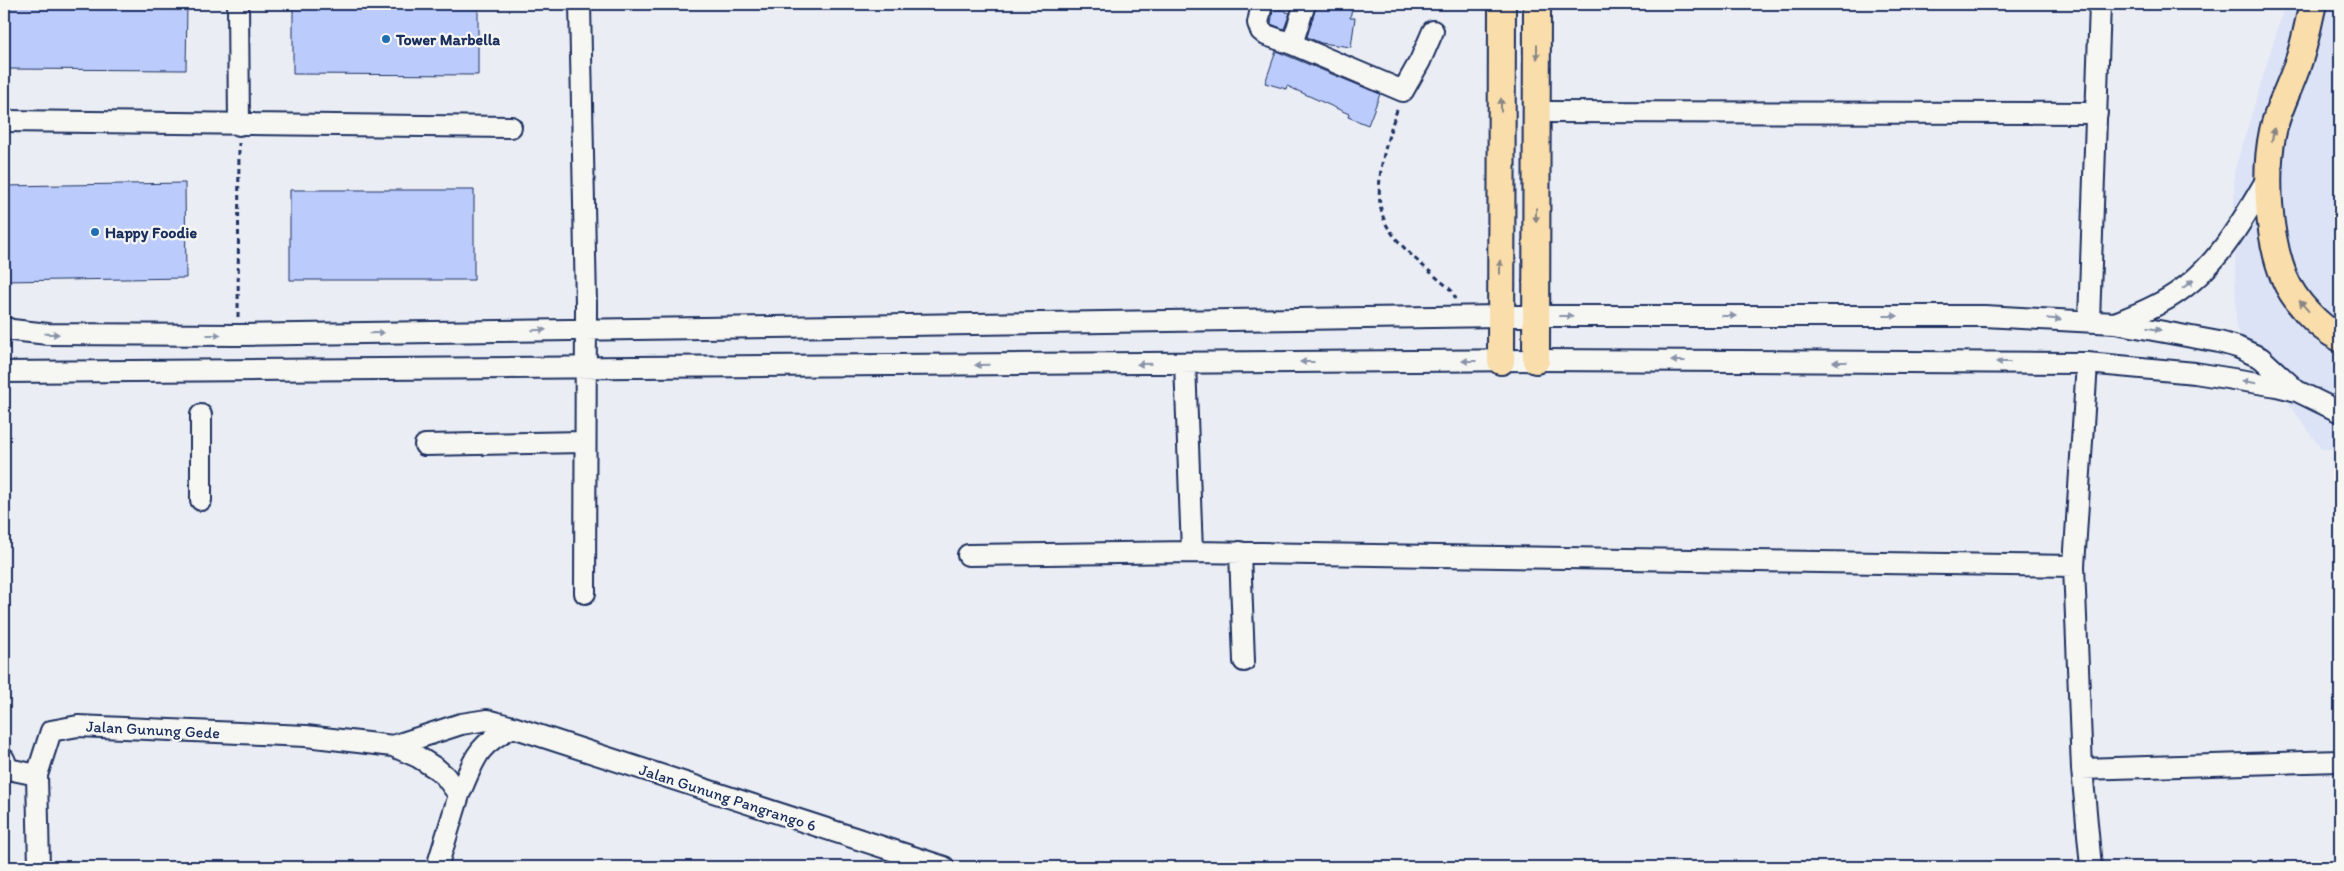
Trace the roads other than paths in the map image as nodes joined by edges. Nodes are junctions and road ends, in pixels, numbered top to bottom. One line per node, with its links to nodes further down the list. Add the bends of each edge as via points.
1 (238, 4): 14 (street)
2 (580, 4): 22 (street)
3 (1262, 4): 10 (street, via 1258,23 1261,30 1266,36)
4 (1305, 4): 10 (street)
5 (1502, 4): 17 (main road, one-way to 5)
6 (1537, 4): 11 (main road, one-way to 11)
7 (2100, 4): 12 (street)
8 (2313, 4): 16 (main road, one-way to 8, via 2274,130 2299,61)
9 (1433, 30): 10 (street, via 1403,91)
10 (1292, 44)
11 (1537, 112): 12 (street); 18 (main road, one-way to 18)
12 (2097, 113): 19 (street)
13 (4, 121): 14 (street)
14 (239, 125): 15 (street)
15 (511, 126)
16 (2268, 176): 20 (street, one-way to 16, via 2160,304 2190,284 2219,256); 23 (main road, one-way to 16, via 2329,332 2302,305 2285,279 2276,254)
17 (1500, 316): 18 (street); 22 (street); 25 (main road)
18 (1536, 316): 19 (street, one-way to 19, via 1984,316); 24 (main road)
19 (2088, 321): 20 (street)
20 (2114, 323): 30 (street, one-way to 30, via 2176,332 2237,347 2261,358)
21 (4, 327): 22 (street, one-way to 22, via 48,334 124,335)
22 (586, 330): 28 (street)
23 (2340, 338)
24 (1536, 360): 25 (street); 27 (street, one-way to 24)
25 (1501, 361): 26 (street, one-way to 26)
26 (1185, 363): 28 (street, one-way to 28); 36 (street)
27 (2086, 363): 30 (street, one-way to 27, via 2195,373); 39 (street)
28 (584, 369): 29 (street); 33 (street)
29 (4, 372)
30 (2297, 391): 31 (street)
31 (2340, 412)
32 (201, 415): 35 (street)
33 (584, 442): 34 (street); 40 (street)
34 (425, 445)
35 (201, 500)
36 (1192, 552): 37 (street); 38 (street)
37 (1240, 552): 39 (street); 41 (street)
38 (968, 556)
39 (2074, 566): 46 (street)
40 (585, 593)
41 (1244, 661)
42 (513, 727): 43 (street, Jalan Gunung Pangrango 6, via 487,720 461,724); 48 (street, via 492,737 479,750); 51 (street, Jalan Gunung Pangrango 6)
43 (393, 746): 47 (street, Jalan Gunung Gede, via 306,736 78,726 51,731); 48 (street, via 437,769)
44 (4, 759): 47 (street, via 8,769)
45 (2340, 761): 46 (street)
46 (2082, 769): 52 (street)
47 (37, 776): 49 (street, Jalan Gunung Gede)
48 (459, 795): 50 (street)
49 (39, 867)
50 (437, 867)
51 (944, 867)
52 (2091, 867)

